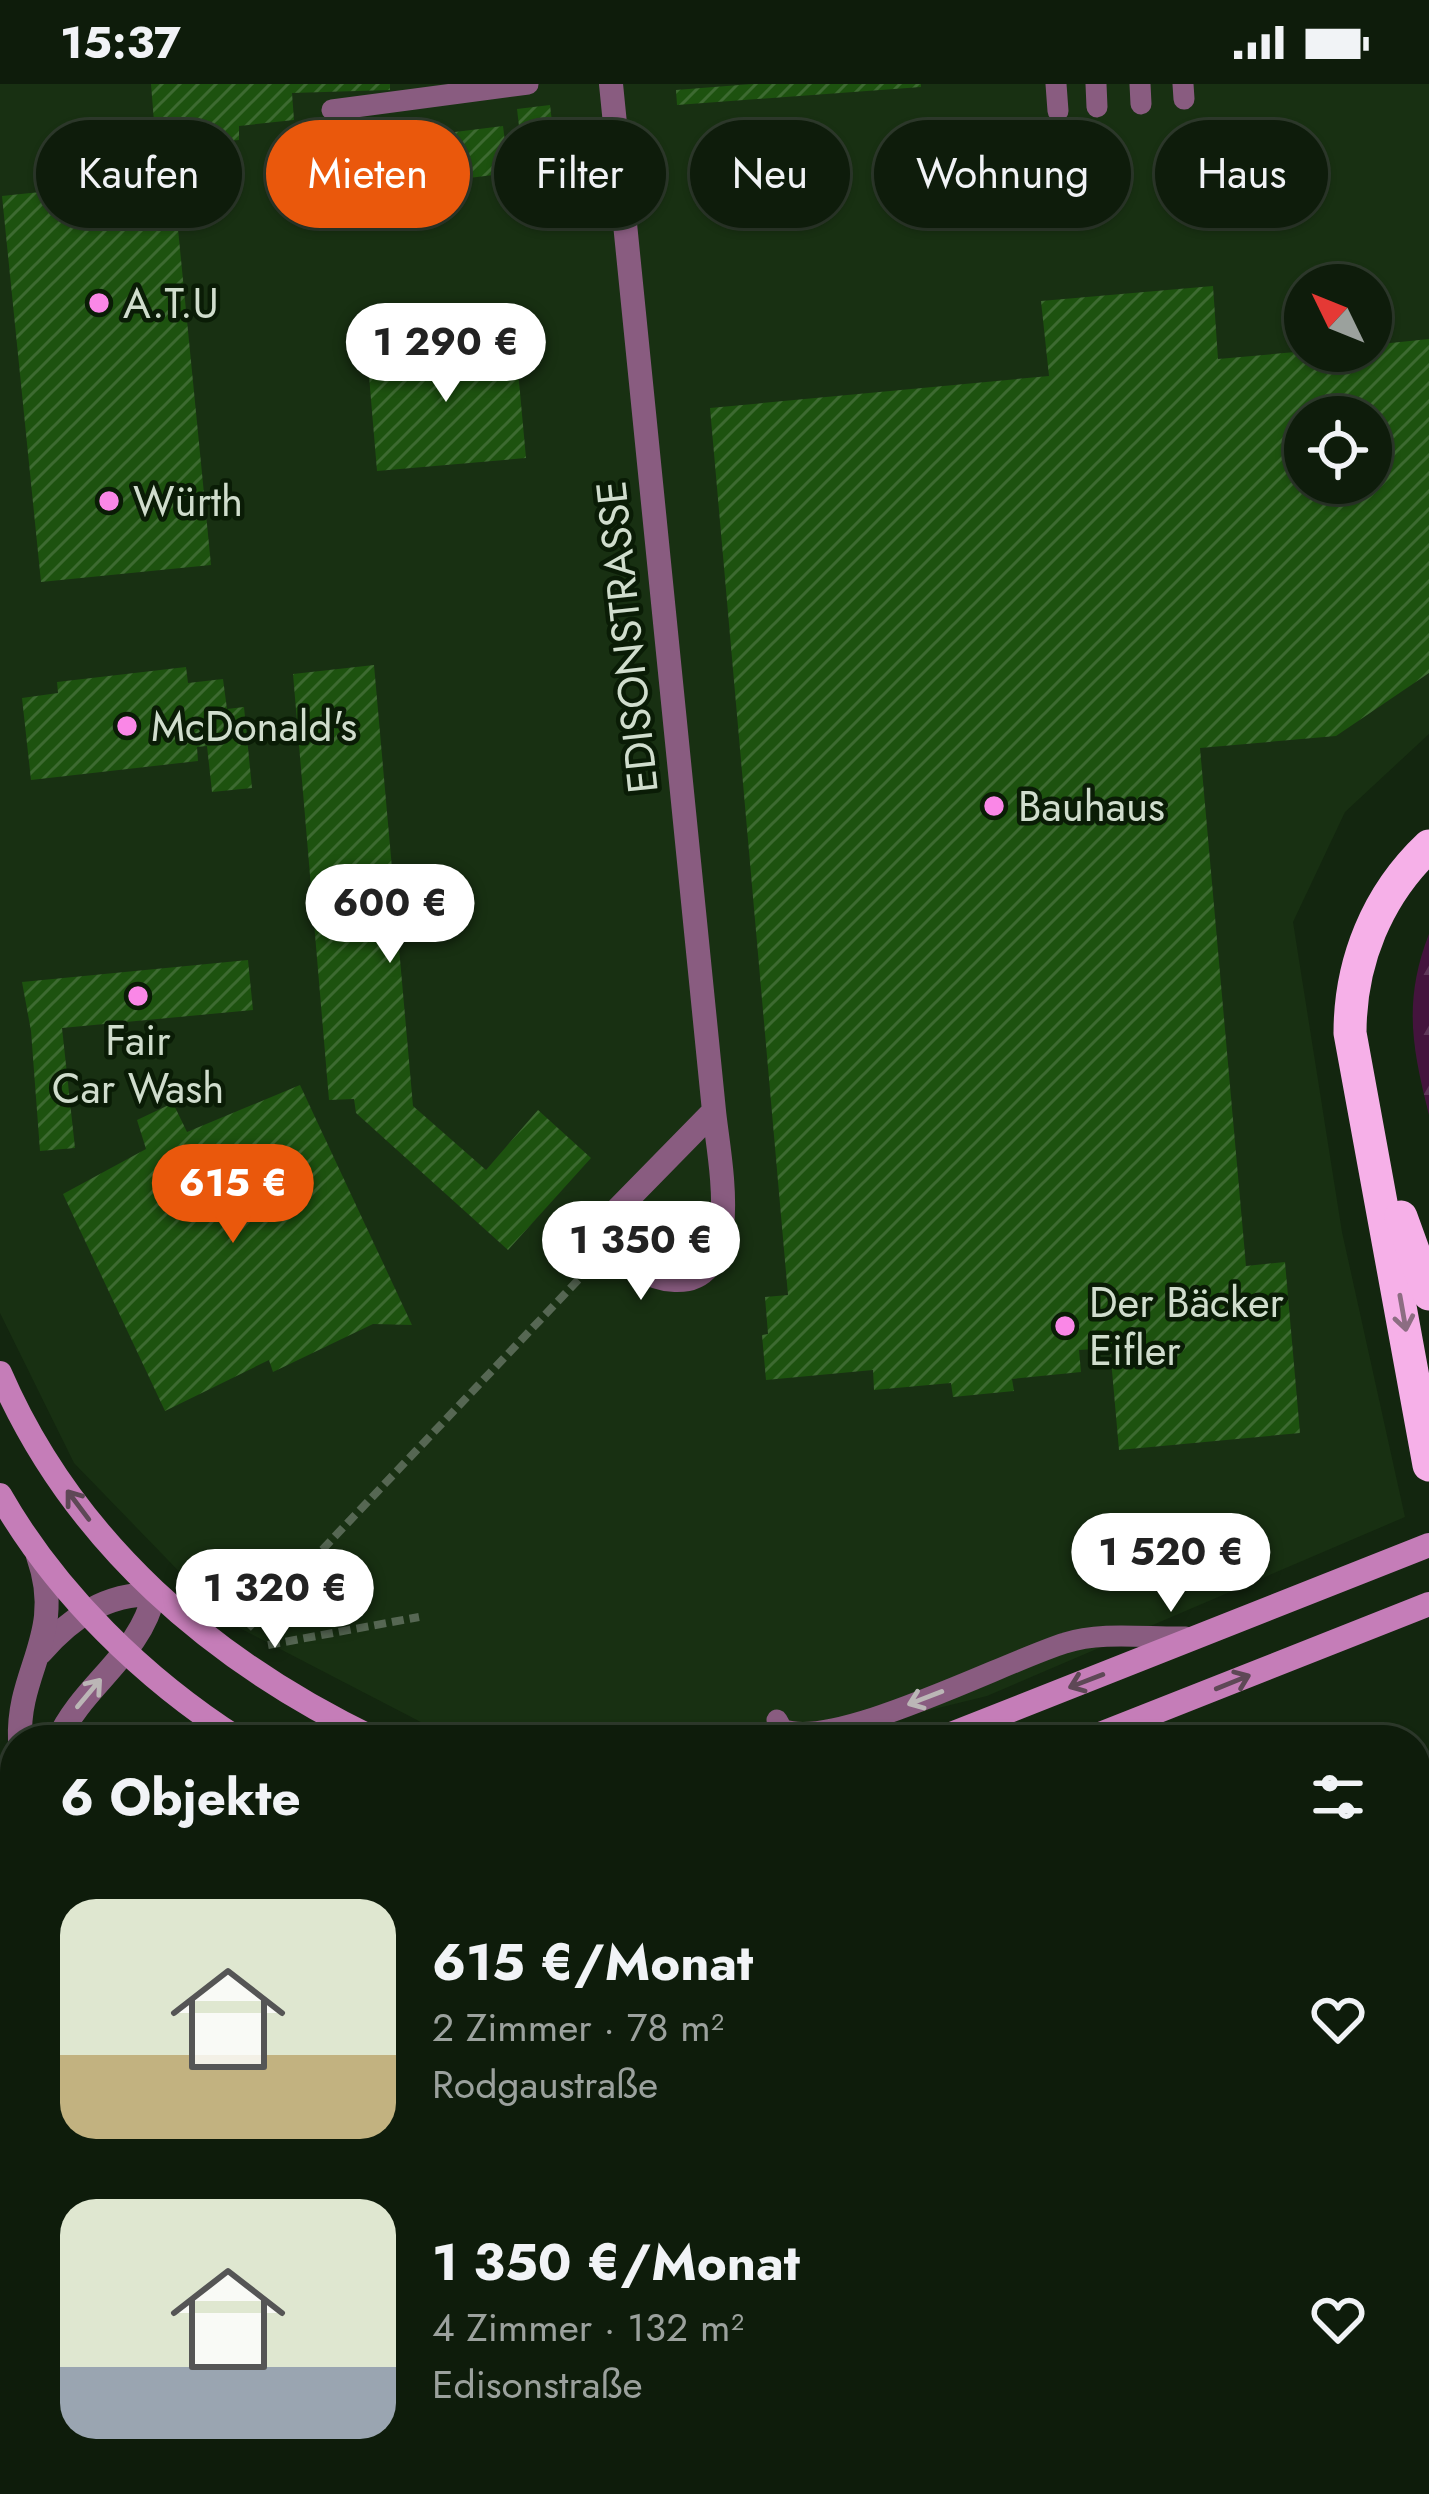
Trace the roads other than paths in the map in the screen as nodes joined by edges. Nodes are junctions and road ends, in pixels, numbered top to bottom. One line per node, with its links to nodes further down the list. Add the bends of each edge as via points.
1 (528, 84): 4 (lane)
2 (611, 84): 8 (street, EDISONSTRASSE)
3 (1056, 84): 5 (lane)
4 (332, 110)
5 (1058, 111)
6 (1429, 845): 11 (highway, one-way to 11, via 1377,915 1354,974 1350,1020)
7 (1429, 867): 9 (highway, via 1385,930 1366,999 1402,1220)
8 (714, 1111): 8 (street, EDISONSTRASSE, via 618,1209 614,1241 647,1274 688,1280 720,1246)
9 (1429, 1294)
10 (0, 1373): 15 (main road, one-way to 10, via 48,1465)
11 (1429, 1465)
12 (0, 1495): 14 (main road)
13 (1429, 1545): 18 (main road)
14 (37, 1553): 17 (main road); 20 (street, via 46,1579)
15 (154, 1594): 17 (street); 19 (street); 25 (main road, via 225,1653)
16 (1429, 1604): 29 (main road, one-way to 16)
17 (86, 1610): 19 (main road); 20 (street)
18 (1199, 1637): 27 (lane, one-way to 27, via 1082,1639); 28 (main road, one-way to 28)
19 (126, 1651): 23 (street, one-way to 19); 24 (main road)
20 (41, 1652): 22 (street)
21 (777, 1720): 26 (lane, one-way to 21)
22 (20, 1725)
23 (67, 1725)
24 (221, 1725)
25 (346, 1725)
26 (780, 1725)
27 (839, 1725)
28 (974, 1725)
29 (1123, 1725)

